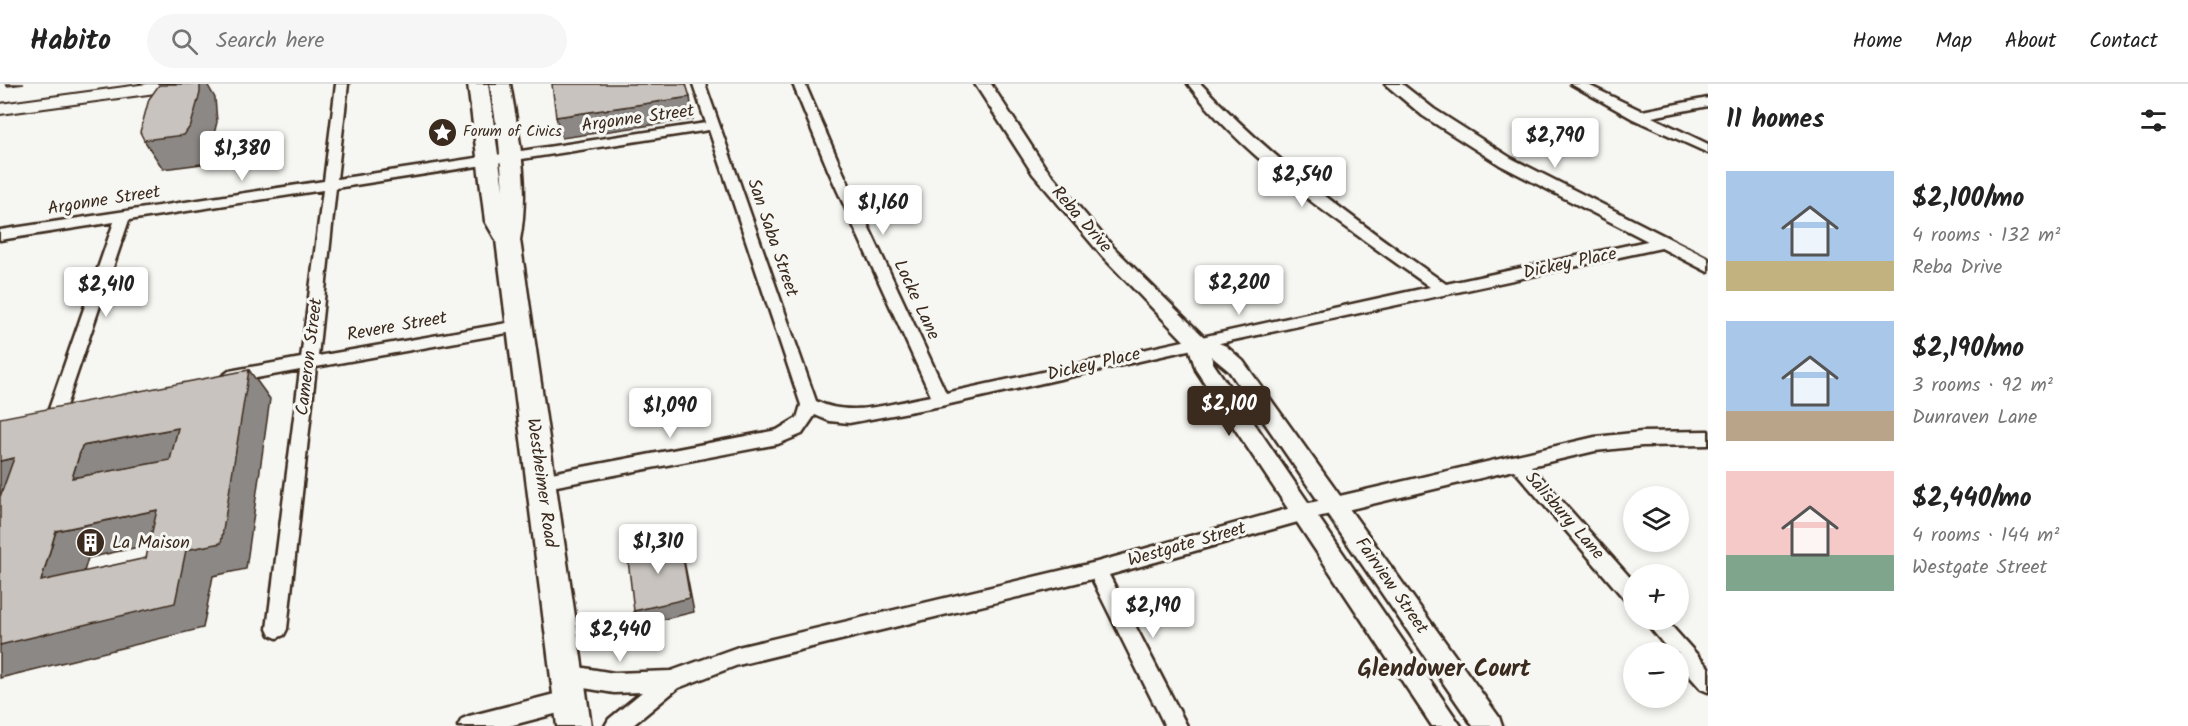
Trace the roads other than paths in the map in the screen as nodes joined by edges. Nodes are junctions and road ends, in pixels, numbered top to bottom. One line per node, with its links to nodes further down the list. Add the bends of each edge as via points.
1 (102, 84): 12 (main road)
2 (185, 84): 14 (main road)
3 (342, 84): 20 (street, Cameron Street)
4 (478, 84): 19 (main road, Westheimer Road)
5 (500, 84): 18 (main road, Westheimer Road)
6 (699, 84): 16 (street, San Saba Street)
7 (799, 84): 31 (street, Locke Lane)
8 (983, 84): 28 (street, Reba Drive, via 1063,200)
9 (1194, 84): 26 (street, via 1224,118 1286,175)
10 (1393, 84): 24 (street, via 1514,167)
11 (1577, 84): 15 (street)
12 (0, 98)
13 (1708, 102): 15 (street)
14 (0, 109)
15 (1637, 116): 17 (street)
16 (712, 126): 18 (street, Argonne Street); 33 (street, San Saba Street)
17 (1708, 149)
18 (511, 156): 19 (street, Argonne Street); 23 (main road, Westheimer Road, via 514,219)
19 (488, 160): 20 (street, Argonne Street); 23 (main road, Westheimer Road, via 495,221)
20 (332, 184): 21 (street, Argonne Street); 29 (street, Cameron Street)
21 (123, 216): 22 (street, Argonne Street); 32 (street, via 51,410)
22 (0, 235)
23 (508, 240): 27 (main road, Westheimer Road)
24 (1666, 243): 25 (street); 26 (street, Dickey Place)
25 (1708, 266)
26 (1446, 291): 28 (street, Dickey Place)
27 (518, 326): 29 (street, Revere Street); 36 (main road, Westheimer Road)
28 (1197, 342): 31 (street, Dickey Place); 37 (street, Reba Drive, via 1219,351 1236,366); 38 (street, Reba Drive, via 1203,365)
29 (309, 363): 30 (street, Revere Street); 41 (street, Cameron Street)
30 (218, 380)
31 (941, 400): 33 (street, Dickey Place, via 849,417 829,415)
32 (80, 405)
33 (809, 405): 36 (street, via 806,422 799,430 778,437)
34 (1708, 438): 35 (street, Westgate Street, via 1595,444)
35 (1519, 464): 37 (street, Westgate Street); 40 (street, Salisbury Lane)
36 (541, 482): 45 (main road, Westheimer Road)
37 (1335, 505): 38 (street, Westgate Street); 50 (street, Fairview Street)
38 (1305, 512): 39 (street, Westgate Street); 49 (street, Fairview Street)
39 (1097, 570): 43 (street, Westgate Street, via 738,656); 48 (street)
40 (1623, 583)
41 (276, 629)
42 (1663, 630): 44 (street)
43 (671, 681): 45 (street, Westgate Street, via 614,683); 47 (street, Westgate Street)
44 (1708, 682)
45 (570, 700): 46 (street, Westgate Street)
46 (469, 726)
47 (616, 726)
48 (1176, 726)
49 (1448, 726)
50 (1489, 726)

